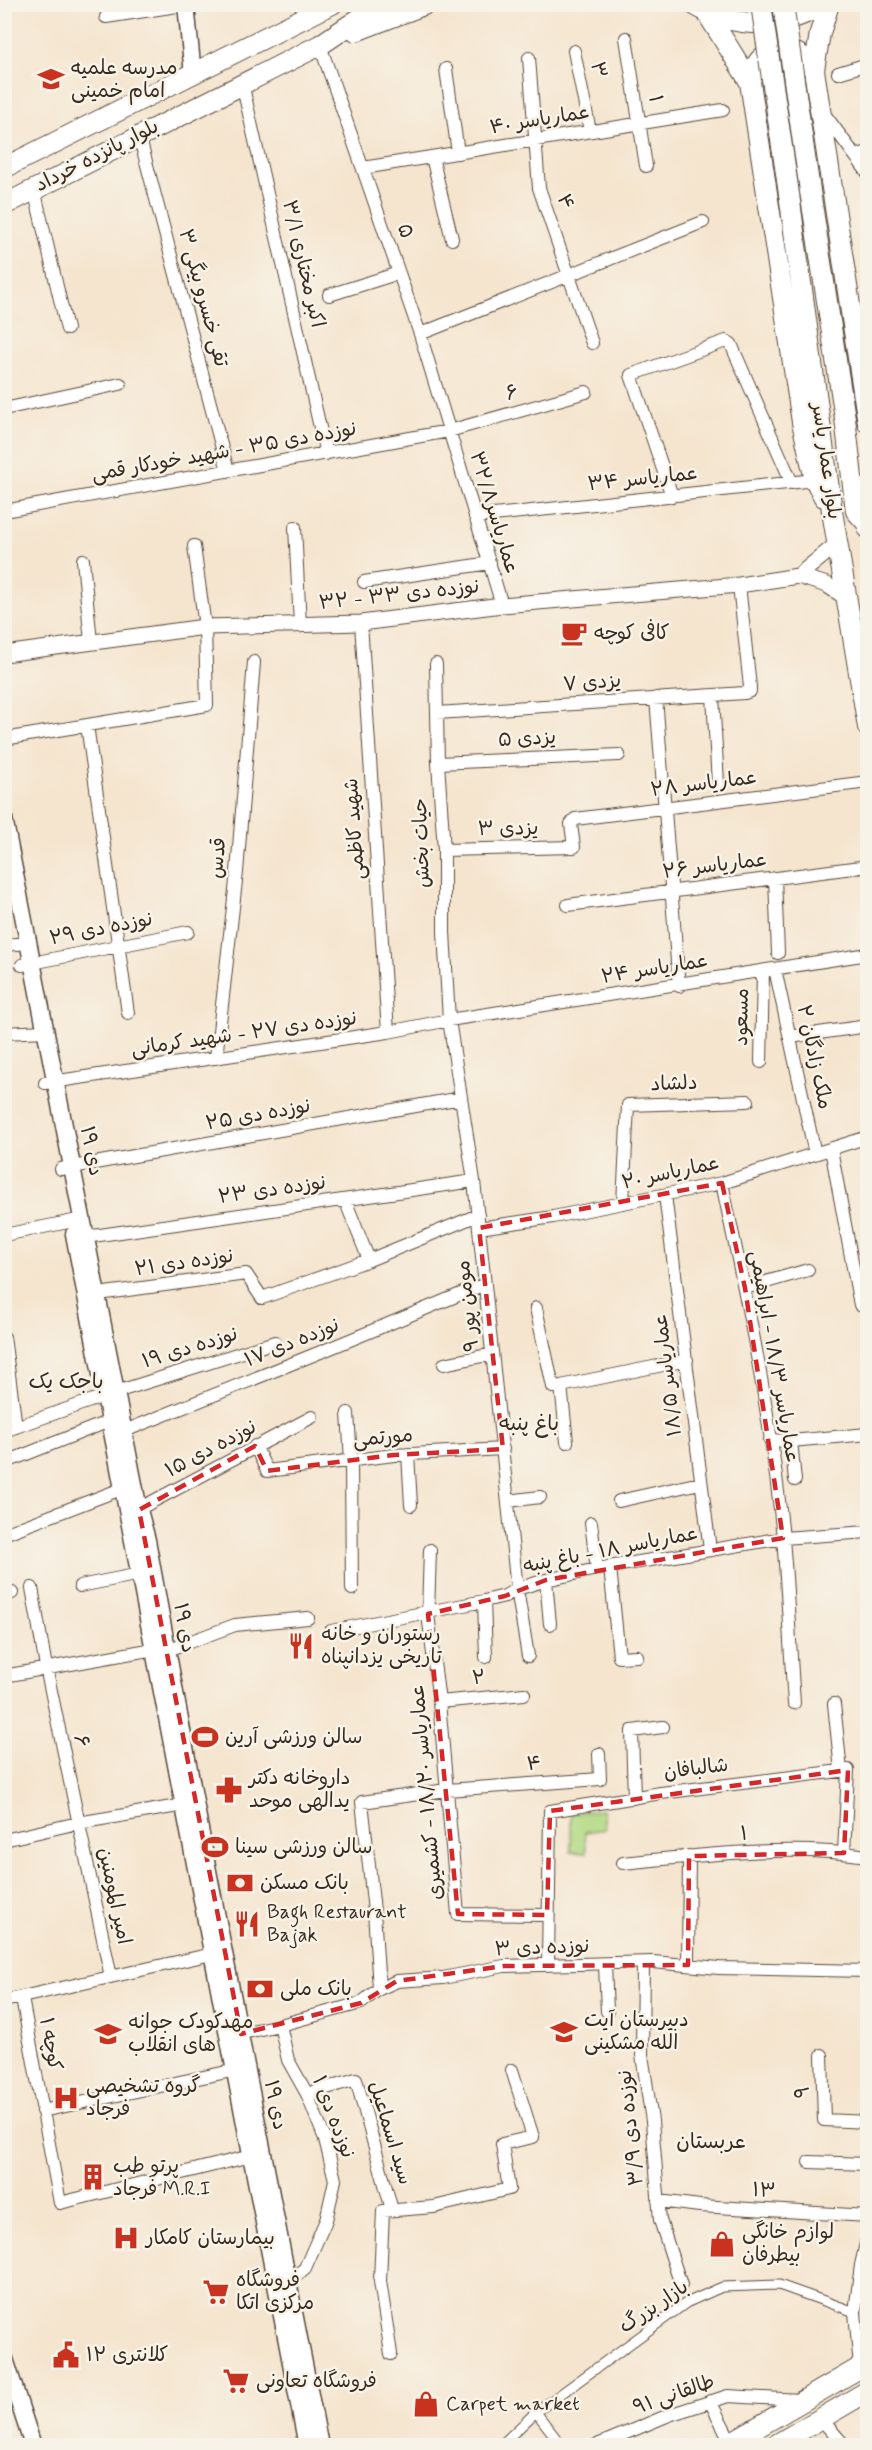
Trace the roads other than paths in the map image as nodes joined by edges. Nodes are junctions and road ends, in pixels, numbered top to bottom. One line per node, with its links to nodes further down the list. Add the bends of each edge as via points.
1 (381, 4): 12 (main road, بلوار پانزده خرداد)
2 (426, 4): 12 (main road, بلوار پانزده خرداد)
3 (761, 4): 56 (main road, بلوار عمار یاسر, bridge)
4 (783, 4): 58 (main road, بلوار عمار یاسر, bridge, via 856,511)
5 (824, 4): 9 (main road, via 783,22 757,25 731,22)
6 (829, 4): 17 (main road)
7 (188, 5): 10 (street); 19 (main road)
8 (322, 6): 19 (main road, بلوار پانزده خرداد)
9 (700, 9): 20 (main road)
10 (106, 17)
11 (626, 38): 24 (street, ۱)
12 (320, 45): 21 (main road, بلوار پانزده خرداد); 33 (street, ۵)
13 (574, 51): 25 (street, ۳)
14 (529, 58): 27 (street)
15 (867, 64): 18 (street)
16 (446, 69): 28 (street)
17 (814, 70): 20 (main road, via 801,54 782,49 756,63); 22 (main road)
18 (838, 73)
19 (193, 75): 32 (main road, بلوار پانزده خرداد)
20 (750, 82): 52 (main road, via 802,422)
21 (242, 83): 26 (main road, بلوار پانزده خرداد); 50 (street, ۳/۱ اکبر مختاری)
22 (820, 108): 29 (street); 48 (main road)
23 (723, 110): 24 (street, عماریاسر ۴۰)
24 (639, 123): 25 (street, عماریاسر ۴۰); 31 (street, ۱)
25 (590, 131): 27 (street, عماریاسر ۴۰)
26 (139, 135): 35 (main road, بلوار پانزده خرداد); 51 (street, ۳ تقی خسرو بیگی)
27 (536, 140): 28 (street, عماریاسر ۴۰); 40 (street, ۴, via 539,188)
28 (458, 153): 30 (street, عماریاسر ۴۰)
29 (862, 154): 34 (street)
30 (432, 157): 33 (street, عماریاسر ۴۰); 38 (street)
31 (646, 166)
32 (4, 168)
33 (363, 168): 39 (street, ۵)
34 (867, 173)
35 (34, 189): 36 (main road, بلوار پانزده خرداد); 42 (street)
36 (4, 205)
37 (703, 222): 40 (street)
38 (452, 239)
39 (399, 273): 41 (street); 43 (street, ۵)
40 (570, 275): 43 (street); 44 (street)
41 (329, 295)
42 (67, 329)
43 (420, 334): 49 (street, ۵)
44 (592, 344)
45 (120, 384): 47 (street)
46 (586, 392): 49 (street, ۶)
47 (4, 409)
48 (867, 414)
49 (449, 431): 50 (street, نوزده دی ۳۵ - شهید خودکار قمی); 57 (street, عماریاسر۳۲/۸)
50 (326, 454): 51 (street, نوزده دی ۳۵ - شهید خودکار قمی)
51 (228, 471): 55 (street, نوزده دی ۳۵ - شهید خودکار قمی)
52 (815, 480): 53 (street, عماریاسر ۳۴); 56 (main road)
53 (792, 483): 54 (street, عماریاسر ۳۴); 54 (street, via 729,342 631,375)
54 (672, 496): 57 (street, عماریاسر ۳۴)
55 (4, 511)
56 (832, 511): 60 (main road, بلوار عمار یاسر)
57 (475, 517): 63 (street, عماریاسر۳۲/۸)
58 (867, 524)
59 (295, 528): 70 (street)
60 (837, 544): 64 (street); 67 (main road, بلوار عمار یاسر)
61 (194, 546): 71 (street)
62 (83, 560): 72 (street)
63 (490, 563): 65 (street); 68 (street, عماریاسر۳۲/۸)
64 (798, 576): 66 (street, ۳۲ - نوزده دی ۳۳); 67 (street, via 827,585)
65 (364, 582)
66 (739, 585): 68 (street, ۳۲ - نوزده دی ۳۳); 76 (street, یزدی ۷, via 750,691)
67 (847, 598): 80 (main road, بلوار عمار یاسر)
68 (502, 605): 69 (street, ۳۲ - نوزده دی ۳۳)
69 (361, 623): 70 (street, ۳۲ - نوزده دی ۳۳); 108 (street, شهید کاظمی)
70 (300, 625): 71 (street, ۳۲ - نوزده دی ۳۳)
71 (205, 627): 72 (street, ۳۲ - نوزده دی ۳۳); 79 (street, via 207,705)
72 (91, 642): 73 (street, ۳۲ - نوزده دی ۳۳)
73 (4, 654)
74 (254, 662): 111 (street, قدس, via 237,872)
75 (436, 664): 78 (street, حیات بخش)
76 (712, 696): 77 (street, یزدی ۷); 85 (street)
77 (656, 698): 78 (street, یزدی ۷); 86 (street)
78 (437, 713): 83 (street, حیات بخش)
79 (87, 725): 81 (street); 98 (street)
80 (867, 727)
81 (4, 739)
82 (619, 755): 83 (street, یزدی ۵)
83 (438, 763): 90 (street, حیات بخش)
84 (867, 782): 86 (street, عماریاسر ۲۸)
85 (718, 784)
86 (664, 808): 88 (street, عماریاسر ۲۸, via 572,820); 94 (street)
87 (4, 818): 89 (main road, ۱۹ دی)
88 (574, 847): 90 (street, یزدی ۳)
89 (7, 848): 97 (main road, ۱۹ دی)
90 (444, 850): 105 (street, حیات بخش)
91 (867, 866): 93 (street, عماریاسر ۲۶)
92 (4, 873): 97 (main road, ۱۹ دی)
93 (775, 878): 94 (street, عماریاسر ۲۶); 99 (street)
94 (671, 891): 95 (street, عماریاسر ۲۶); 103 (street)
95 (568, 905)
96 (188, 932): 98 (street, نوزده دی ۲۹)
97 (17, 944): 101 (main road, ۱۹ دی)
98 (117, 945): 101 (street, نوزده دی ۲۹); 104 (street)
99 (778, 953)
100 (867, 954): 102 (street, عماریاسر ۲۴)
101 (27, 964): 107 (main road, ۱۹ دی)
102 (769, 970): 103 (street, عماریاسر ۲۴); 110 (street, ۲ ملک زادگان); 112 (street, مسعود)
103 (679, 986): 105 (street, عماریاسر ۲۴)
104 (128, 1013)
105 (449, 1020): 108 (street, نوزده دی ۲۷ - شهید کرمانی); 114 (street, مومن پور ۹)
106 (867, 1026): 110 (street)
107 (40, 1032): 109 (street); 113 (main road, ۱۹ دی)
108 (388, 1032): 111 (street, نوزده دی ۲۷ - شهید کرمانی)
109 (4, 1033)
110 (790, 1037): 118 (street, ۲ ملک زادگان)
111 (216, 1058): 113 (street, نوزده دی ۲۷ - شهید کرمانی)
112 (761, 1062)
113 (50, 1083): 119 (main road, ۱۹ دی)
114 (461, 1098): 119 (street, نوزده دی ۲۵); 120 (street, مومن پور ۹)
115 (748, 1101): 124 (street, دلشاد, via 628,1105)
116 (867, 1137): 117 (street, عماریاسر ۲۰)
117 (831, 1149): 118 (street, عماریاسر ۲۰); 135 (street)
118 (815, 1154): 121 (street, عماریاسر ۲۰)
119 (67, 1168): 126 (main road, ۱۹ دی)
120 (474, 1181): 123 (street, نوزده دی ۲۳); 125 (street, مومن پور ۹)
121 (722, 1183): 122 (street, عماریاسر ۲۰); 133 (street, عماریاسر ۱۸/۳ - ابراهیمی)
122 (665, 1195): 124 (street, عماریاسر ۲۰); 140 (street, عماریاسر ۱۸/۵)
123 (345, 1200): 129 (street, نوزده دی ۲۳); 130 (street)
124 (623, 1203): 127 (street, عماریاسر ۲۰)
125 (478, 1215): 127 (street, مومن پور ۹); 130 (street)
126 (77, 1220): 128 (street); 129 (main road, ۱۹ دی)
127 (479, 1228): 132 (street, مومن پور ۹)
128 (4, 1235)
129 (80, 1238): 134 (main road, ۱۹ دی); 143 (main road, ۱۹ دی)
130 (369, 1260): 134 (street, نوزده دی ۲۱, via 262,1298 246,1274)
131 (808, 1270): 133 (street)
132 (485, 1284): 139 (street, مومن پور ۹); 147 (street, نوزده دی ۱۷)
133 (745, 1288): 150 (street, عماریاسر ۱۸/۳ - ابراهیمی)
134 (98, 1294): 143 (main road, ۱۹ دی)
135 (861, 1305)
136 (536, 1308): 142 (street, via 553,1387)
137 (4, 1338): 144 (street)
138 (274, 1342): 143 (street, نوزده دی ۱۹)
139 (492, 1354): 141 (street); 154 (street, مومن پور ۹)
140 (687, 1360): 142 (street); 159 (street, عماریاسر ۱۸/۵)
141 (444, 1364)
142 (561, 1386): 152 (street)
143 (110, 1394): 147 (main road, ۱۹ دی); 148 (street, نوزده دی ۱۹)
144 (8, 1395): 148 (street)
145 (348, 1413): 156 (street)
146 (312, 1417): 153 (street, نوزده دی ۱۵)
147 (117, 1426): 157 (street, نوزده دی ۱۷); 160 (main road, ۱۹ دی)
148 (10, 1429)
149 (867, 1434): 151 (street)
150 (770, 1440): 151 (street); 169 (street, عماریاسر ۱۸/۳ - ابراهیمی)
151 (791, 1441): 158 (street)
152 (567, 1442)
153 (255, 1446): 156 (street, مورتمی, via 267,1471); 165 (street, نوزده دی ۱۵)
154 (502, 1449): 155 (street, مورتمی); 162 (street, مومن پور ۹)
155 (408, 1454): 156 (street, مورتمی); 164 (street)
156 (351, 1460): 178 (street)
157 (4, 1463)
158 (795, 1480)
159 (700, 1483): 163 (street); 171 (street, عماریاسر ۱۸/۵)
160 (128, 1486): 165 (main road, ۱۹ دی); 168 (street)
161 (540, 1497): 162 (street)
162 (508, 1501): 179 (street, مومن پور ۹)
163 (619, 1501)
164 (411, 1505)
165 (133, 1512): 174 (main road, ۱۹ دی); 185 (main road, ۱۹ دی, via 147,1540)
166 (591, 1523): 173 (street)
167 (867, 1532): 169 (street, عماریاسر ۱۸ - باغ پنبه)
168 (4, 1534)
169 (783, 1539): 171 (street, عماریاسر ۱۸ - باغ پنبه); 193 (street, عماریاسر ۱۸/۳ - ابراهیمی)
170 (430, 1550): 181 (street, عماریاسر ۱۸/۲۰ - کشمیری)
171 (710, 1550): 172 (street, عماریاسر ۱۸ - باغ پنبه)
172 (610, 1567): 173 (street, عماریاسر ۱۸ - باغ پنبه); 187 (street, via 619,1657)
173 (597, 1569): 175 (street, عماریاسر ۱۸ - باغ پنبه)
174 (140, 1574): 176 (street); 185 (main road, ۱۹ دی)
175 (546, 1580): 179 (street, عماریاسر ۱۸ - باغ پنبه); 183 (street)
176 (80, 1586)
177 (32, 1588): 189 (street, ۶)
178 (352, 1589)
179 (517, 1589): 180 (street, عماریاسر ۱۸ - باغ پنبه); 186 (street, مومن پور ۹)
180 (484, 1601): 181 (street, عماریاسر ۱۸ - باغ پنبه); 188 (street)
181 (428, 1614): 184 (street, عماریاسر ۱۸ - باغ پنبه); 192 (street, عماریاسر ۱۸/۲۰ - کشمیری)
182 (308, 1618): 185 (street, via 235,1624)
183 (550, 1624)
184 (331, 1631)
185 (158, 1651): 189 (street); 200 (main road, ۱۹ دی); 208 (main road, ۱۹ دی)
186 (528, 1656)
187 (637, 1656)
188 (486, 1657)
189 (46, 1667): 190 (street); 201 (street, ۶)
190 (4, 1676)
191 (524, 1694): 192 (street, ۲)
192 (439, 1702): 198 (street, عماریاسر ۱۸/۲۰ - کشمیری)
193 (794, 1703)
194 (834, 1704): 197 (street)
195 (663, 1727): 199 (street, via 632,1731)
196 (599, 1754): 198 (street, ۴, via 600,1779)
197 (845, 1771): 199 (street, شالبافان); 203 (street)
198 (447, 1790): 207 (street, عماریاسر ۱۸/۲۰ - کشمیری, via 458,1914); 215 (street, via 362,1802)
199 (634, 1798): 207 (street, شالبافان, via 550,1811)
200 (184, 1805): 201 (street); 208 (main road, ۱۹ دی)
201 (78, 1823): 202 (street); 214 (street, امیر المومنین)
202 (4, 1840)
203 (844, 1853): 204 (street, ۱, via 777,1851); 205 (street, ۱)
204 (689, 1856): 206 (street, ۱); 212 (street)
205 (867, 1856)
206 (623, 1863)
207 (547, 1915): 210 (street)
208 (219, 1952): 214 (street); 220 (main road, ۱۹ دی)
209 (643, 1964): 211 (street, نوزده دی ۳); 212 (street, نوزده دی ۳); 230 (street, نوزده دی ۳/۹, via 642,2055)
210 (548, 1965): 211 (street, نوزده دی ۳); 215 (street, نوزده دی ۳, via 504,1966 443,1978 397,1981)
211 (605, 1965): 218 (street)
212 (687, 1965): 213 (street, نوزده دی ۳)
213 (867, 1971)
214 (111, 1977): 216 (street)
215 (379, 1989): 219 (street, نوزده دی ۳, via 361,2003)
216 (22, 1998): 217 (street); 225 (street, کوچه ۱)
217 (4, 2001)
218 (607, 2010)
219 (280, 2025): 220 (street, نوزده دی ۳); 224 (street, نوزده دی ۱, via 288,2060)
220 (234, 2035): 222 (main road, ۱۹ دی)
221 (822, 2055): 226 (street, ۹, via 824,2120)
222 (241, 2069): 225 (street); 227 (main road, ۱۹ دی)
223 (512, 2070): 231 (street, سید اسماعیل, via 533,2137 502,2144 509,2189 434,2207)
224 (307, 2094): 231 (street, سید اسماعیل, via 356,2079); 235 (street, نوزده دی ۱, via 325,2139 335,2180 326,2220 305,2268)
225 (42, 2111): 227 (street, کوچه ۱, via 60,2203)
226 (867, 2122)
227 (257, 2155): 235 (main road, ۱۹ دی)
228 (809, 2162): 229 (street)
229 (867, 2164)
230 (658, 2201): 232 (street, ۱۳); 234 (street, نوزده دی ۳/۹, via 660,2220)
231 (388, 2211): 237 (street, via 380,2281)
232 (867, 2216)
233 (867, 2235): 236 (street)
234 (681, 2285)
235 (283, 2288): 247 (main road, ۱۹ دی); 248 (main road, ۱۹ دی)
236 (855, 2312): 239 (street); 243 (street, بازار بزرگ, via 779,2285 722,2287 686,2304)
237 (391, 2354)
238 (4, 2356): 246 (main road)
239 (864, 2365): 241 (main road)
240 (867, 2391): 244 (main road)
241 (805, 2400): 242 (street, طالقانی ۹۱, via 728,2396); 245 (main road)
242 (710, 2401): 245 (street); 251 (street, طالقانی ۹۱)
243 (536, 2412): 249 (street, بازار بزرگ); 250 (street)
244 (821, 2419): 252 (main road); 253 (street)
245 (728, 2444)
246 (33, 2445)
247 (307, 2445)
248 (320, 2445)
249 (500, 2445)
250 (562, 2445)
251 (595, 2445)
252 (774, 2445)
253 (845, 2445)

